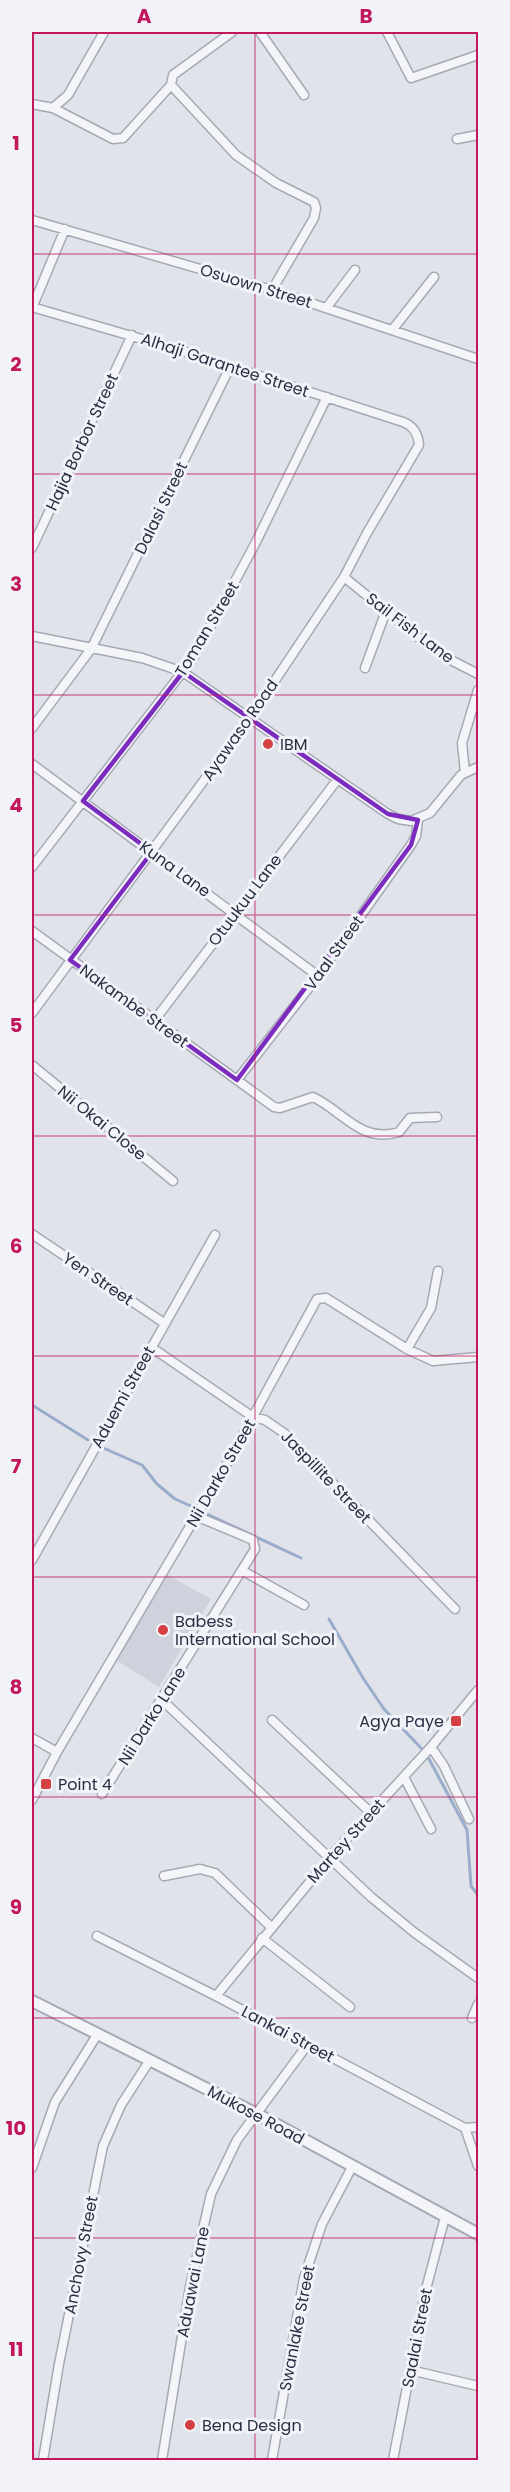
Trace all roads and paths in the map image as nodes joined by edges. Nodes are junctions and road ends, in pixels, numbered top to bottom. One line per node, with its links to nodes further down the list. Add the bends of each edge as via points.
1 (104, 32): 9 (street, via 68,95)
2 (232, 32): 6 (street, via 173,75)
3 (260, 32): 7 (street)
4 (387, 32): 5 (street, via 411,78)
5 (478, 55)
6 (171, 85): 9 (street, via 118,140); 16 (street, via 236,156 314,202 314,218)
7 (304, 95)
8 (32, 104): 9 (street)
9 (53, 108)
10 (478, 135): 11 (street)
11 (457, 139)
12 (32, 220): 13 (street, Osuown Street)
13 (65, 229): 16 (street, Osuown Street); 18 (street)
14 (355, 270): 17 (street)
15 (434, 277): 19 (street)
16 (272, 290): 17 (street, Osuown Street)
17 (327, 307): 19 (street, Osuown Street)
18 (32, 308): 20 (street, Alhaji Garantee Street)
19 (393, 329): 21 (street, Osuown Street)
20 (132, 335): 22 (street, Alhaji Garantee Street); 25 (street, Hajia Borbor Street)
21 (478, 359)
22 (230, 367): 23 (street, Alhaji Garantee Street); 29 (street, Dalasi Street)
23 (327, 398): 24 (street, Alhaji Garantee Street, via 403,422); 31 (street, Toman Street, via 227,598)
24 (414, 430): 26 (street, Ayawaso Road, via 419,446)
25 (32, 548)
26 (344, 577): 27 (street, Sail Fish Lane); 34 (street, Ayawaso Road)
27 (386, 611): 30 (street); 32 (street, Sail Fish Lane, via 447,658)
28 (32, 636): 29 (street)
29 (91, 648): 31 (street, via 142,658); 35 (street, Dalasi Street)
30 (365, 668)
31 (183, 672): 34 (street); 40 (street, Toman Street)
32 (478, 674)
33 (478, 690): 38 (street, via 462,742)
34 (250, 718): 39 (street); 42 (street, Ayawaso Road)
35 (32, 728)
36 (32, 764): 40 (street, Kuna Lane)
37 (478, 767): 38 (street)
38 (465, 772): 41 (street, via 430,813)
39 (337, 780): 41 (street, via 398,819); 44 (street, Otuukuu Lane)
40 (83, 801): 42 (street, Kuna Lane); 43 (street, Toman Street)
41 (418, 820): 47 (street, Vaal Street, via 411,845)
42 (152, 852): 44 (street, Kuna Lane); 46 (street, Ayawaso Road)
43 (32, 867)
44 (235, 913): 47 (street, Kuna Lane); 49 (street, Otuukuu Lane)
45 (32, 931): 46 (street, Nakambe Street)
46 (70, 960): 48 (street, Ayawaso Road); 49 (street, Nakambe Street)
47 (318, 976): 51 (street, Vaal Street)
48 (32, 1013)
49 (154, 1021): 51 (street, Nakambe Street)
50 (32, 1065): 53 (street, Nii Okai Close)
51 (237, 1080): 52 (street, Nakambe Street, via 277,1108 313,1097 368,1133 396,1134 410,1118)
52 (437, 1117)
53 (173, 1181)
54 (32, 1234): 57 (street, Yen Street)
55 (215, 1235): 57 (street, Aduemi Street)
56 (438, 1271): 59 (street, via 431,1308)
57 (164, 1323): 58 (street, Aduemi Street)
58 (151, 1347): 61 (street, Jaspillite Street); 63 (street, Aduemi Street)
59 (406, 1349): 60 (street, Nii Darko Street, via 433,1361); 61 (street, Nii Darko Street, via 326,1298 317,1299)
60 (478, 1356)
61 (253, 1417): 62 (street, Nii Darko Street); 66 (street, Jaspillite Street, via 275,1426)
62 (197, 1515): 64 (street, Nii Darko Lane, via 253,1540 255,1549); 72 (street, Nii Darko Street)
63 (32, 1560)
64 (243, 1571): 65 (street); 68 (street, Nii Darko Lane)
65 (304, 1605)
66 (455, 1609)
67 (478, 1690): 71 (street, Martey Street)
68 (162, 1700): 74 (street, Nii Darko Lane); 79 (street)
69 (272, 1720): 76 (street)
70 (32, 1738): 72 (street)
71 (431, 1747): 73 (street, Martey Street); 77 (street)
72 (57, 1752): 75 (street, Nii Darko Street)
73 (404, 1777): 76 (street, Martey Street); 78 (street)
74 (102, 1794)
75 (32, 1800)
76 (370, 1812): 79 (street, Martey Street)
77 (469, 1819)
78 (431, 1829)
79 (331, 1856): 81 (street, Martey Street); 84 (street, via 371,1897)
80 (164, 1876): 81 (street, via 200,1869 215,1873)
81 (271, 1927): 83 (street, Martey Street)
82 (97, 1936): 85 (street, Lankai Street)
83 (262, 1938): 85 (street, Martey Street); 88 (street)
84 (478, 1978)
85 (216, 1996): 91 (street, Lankai Street)
86 (32, 2001): 90 (street, Mukose Road)
87 (478, 2004): 89 (street)
88 (350, 2007)
89 (472, 2018)
90 (97, 2035): 92 (street, Mukose Road); 98 (street, via 55,2102)
91 (308, 2044): 93 (street, Aduawai Lane); 95 (street, Lankai Street)
92 (150, 2060): 93 (street, Mukose Road); 103 (street, Anchovy Street, via 121,2105 104,2146)
93 (255, 2114): 97 (street, Mukose Road); 104 (street, Aduawai Lane, via 228,2156 211,2194 190,2287)
94 (478, 2127): 95 (street)
95 (465, 2128): 96 (street)
96 (478, 2166)
97 (352, 2167): 99 (street, Mukose Road); 105 (street, Swanlake Street, via 322,2224 304,2278)
98 (32, 2168)
99 (445, 2217): 100 (street, Mukose Road); 101 (street, Saalai Street)
100 (478, 2234)
101 (410, 2370): 102 (street); 106 (street, Saalai Street)
102 (478, 2386)
103 (43, 2460)
104 (162, 2460)
105 (272, 2460)
106 (393, 2460)

